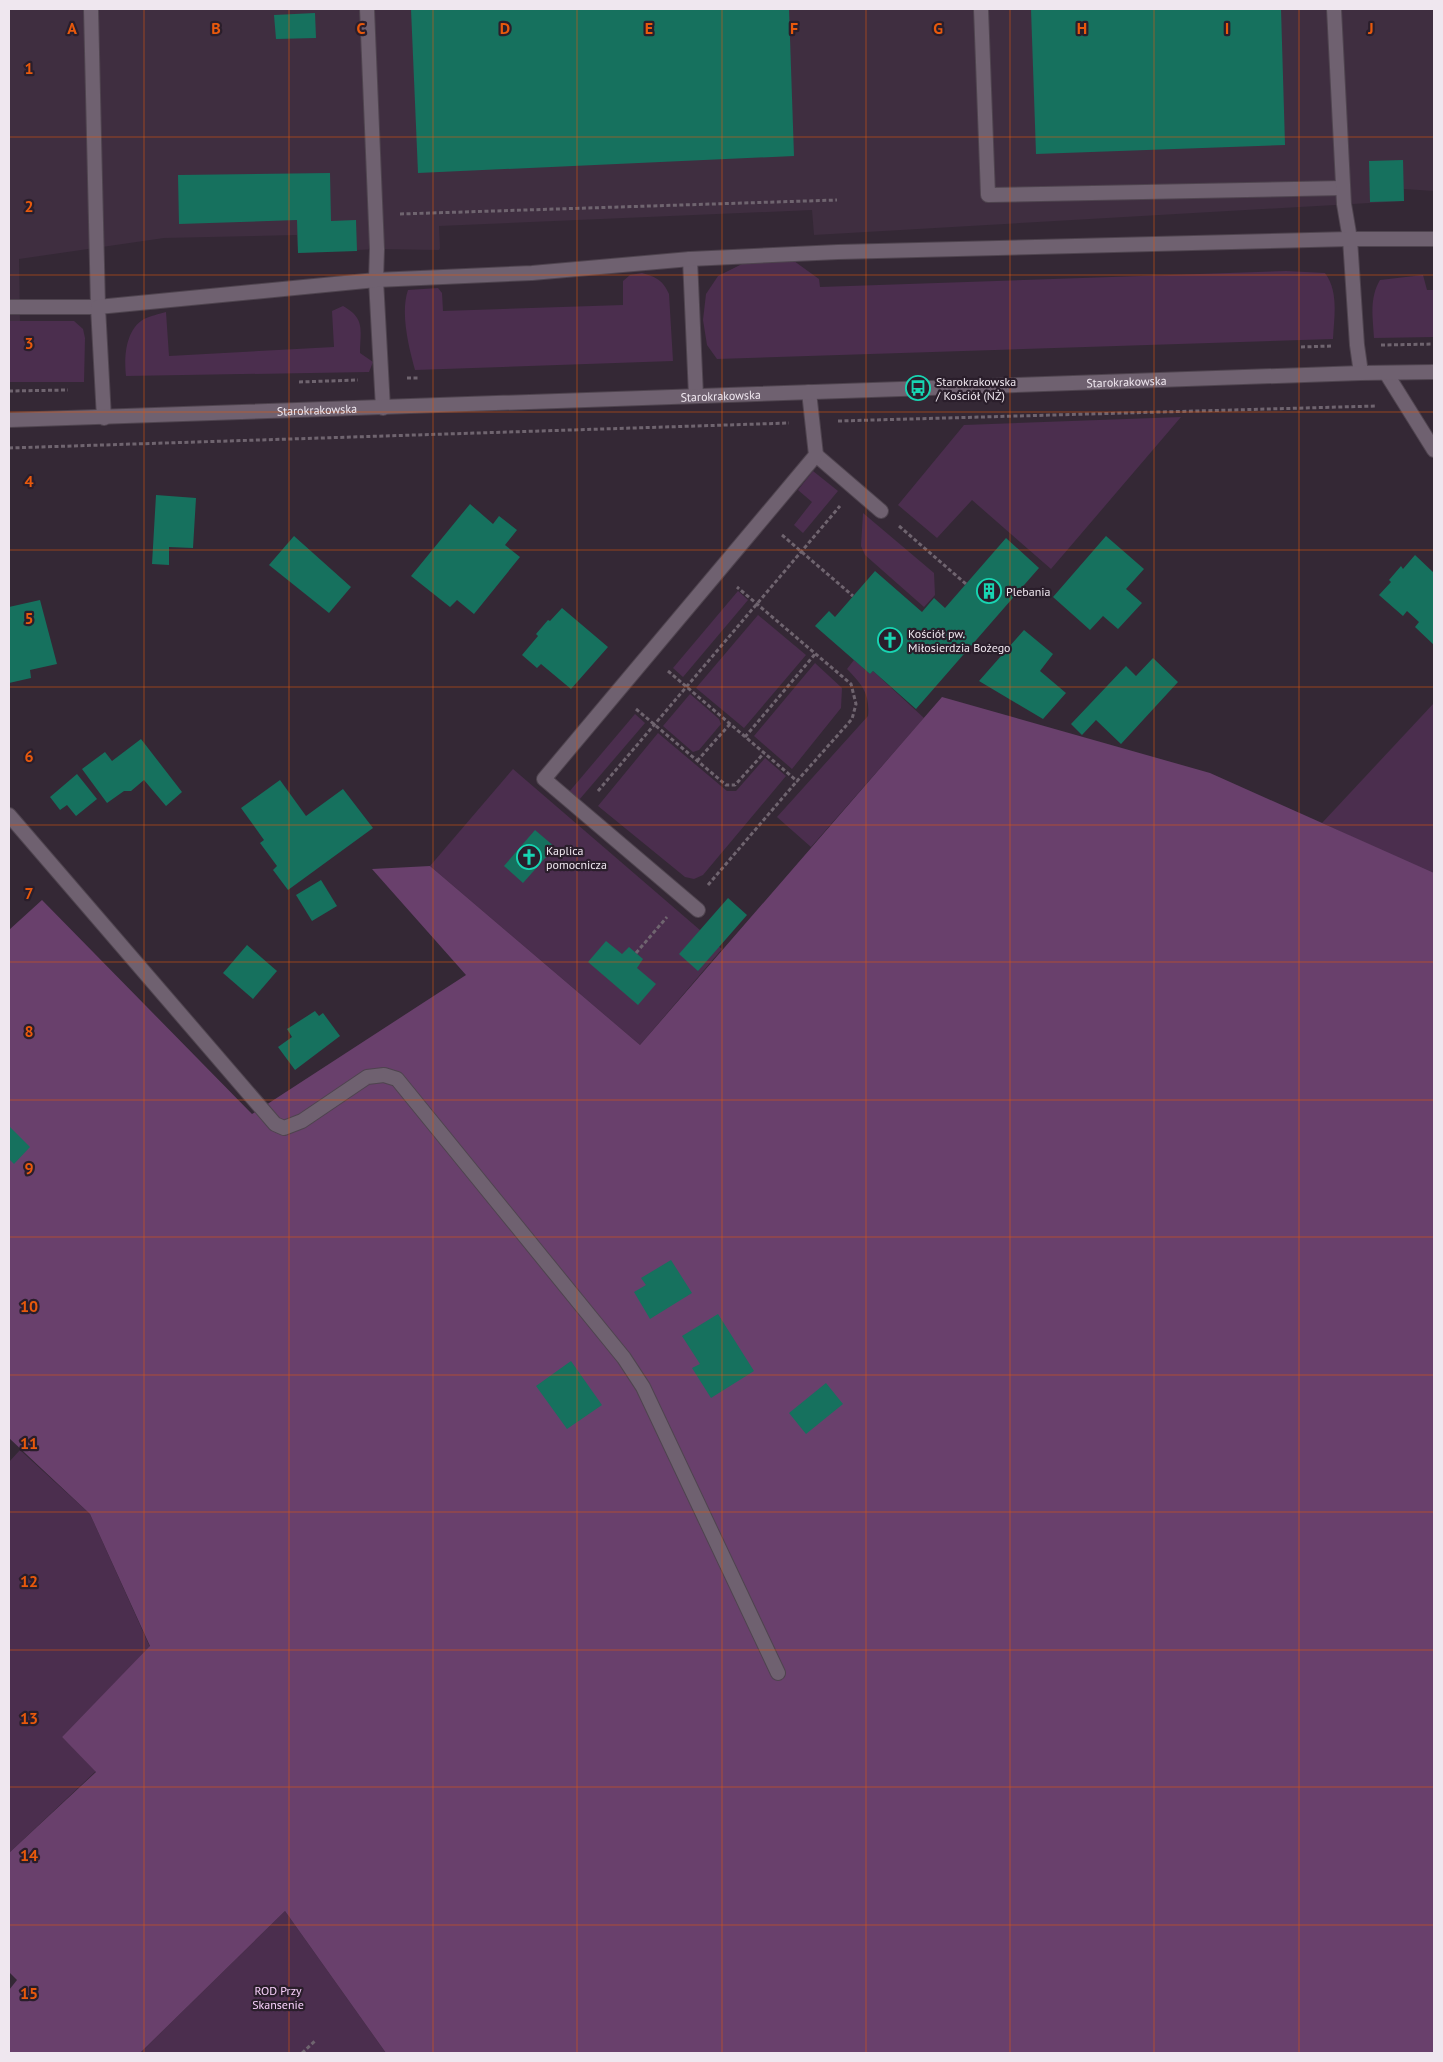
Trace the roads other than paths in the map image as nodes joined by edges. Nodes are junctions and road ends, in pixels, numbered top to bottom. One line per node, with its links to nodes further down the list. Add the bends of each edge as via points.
1 (91, 9): 10 (street)
2 (367, 9): 9 (street)
3 (981, 9): 5 (street, via 988,195)
4 (1334, 9): 5 (street)
5 (1344, 188): 6 (street)
6 (1350, 239): 7 (street); 8 (street); 13 (street)
7 (1434, 239)
8 (690, 259): 9 (street, via 532,273); 16 (street)
9 (376, 280): 10 (street); 17 (street)
10 (98, 307): 11 (street); 18 (street)
11 (9, 308)
12 (1434, 372): 14 (street, Starokrakowska)
13 (1361, 373): 14 (street, Starokrakowska); 15 (street, Starokrakowska)
14 (1386, 373): 20 (street)
15 (809, 392): 16 (street, Starokrakowska); 21 (street)
16 (696, 396): 17 (street, Starokrakowska)
17 (383, 408): 18 (street, Starokrakowska)
18 (104, 418): 19 (street, Starokrakowska)
19 (9, 420)
20 (1434, 450)
21 (816, 455): 22 (street); 24 (street, via 544,779)
22 (881, 511)
23 (9, 815): 25 (street, via 275,1124 284,1128 302,1121 368,1077 384,1075 397,1079 624,1358 644,1387)
24 (691, 904)
25 (778, 1673)

